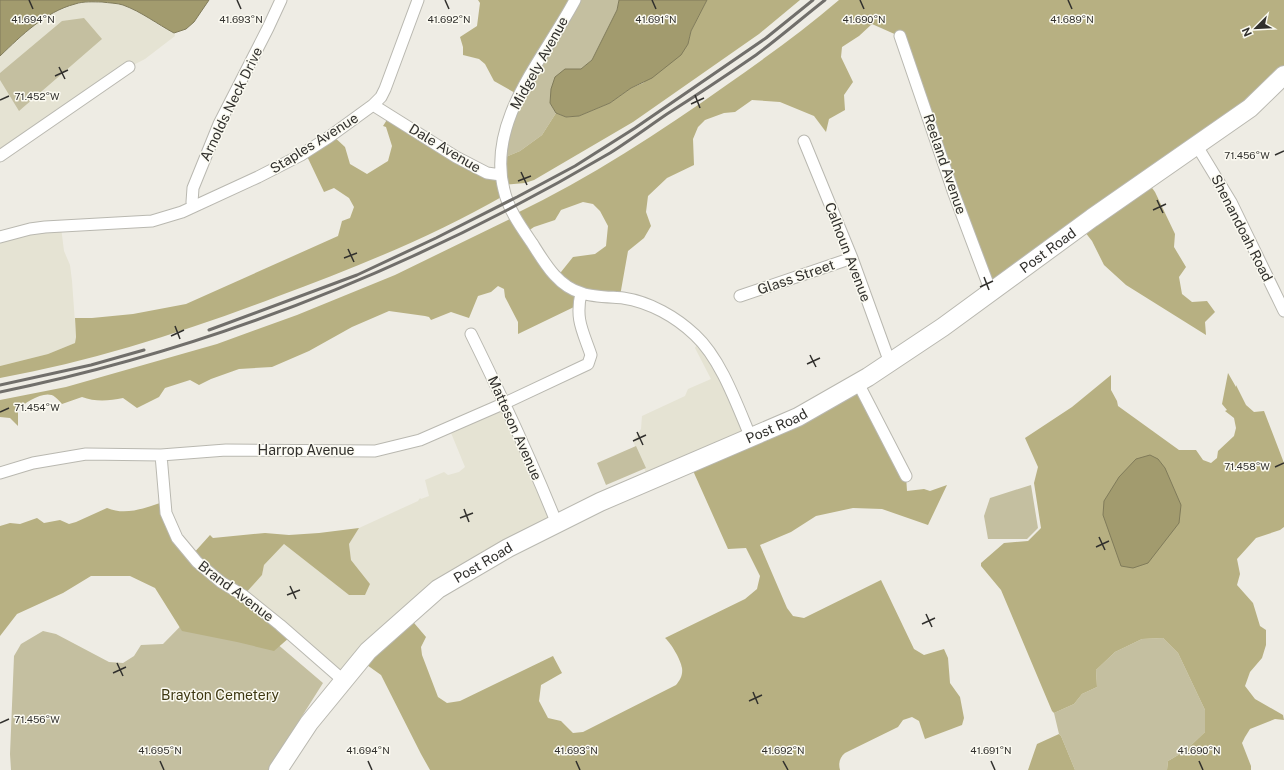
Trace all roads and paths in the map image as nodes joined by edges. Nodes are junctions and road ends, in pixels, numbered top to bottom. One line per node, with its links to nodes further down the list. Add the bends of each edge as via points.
1 (281, 0): 12 (street, Arnolds Neck Drive, via 218,124 193,188)
2 (418, 0): 7 (street, Staples Avenue, via 386,88)
3 (574, 0): 11 (street, Midgely Avenue, via 514,106 501,151)
4 (900, 36): 15 (street, Reeland Avenue)
5 (129, 67): 10 (street)
6 (1284, 75): 9 (main road, Post Road, via 1250,108)
7 (373, 104): 11 (street, Dale Avenue, via 456,157 487,173); 12 (street, Staples Avenue, via 301,155 228,192)
8 (804, 142): 14 (street, Calhoun Avenue)
9 (1197, 146): 15 (main road, Post Road); 18 (street, Shenandoah Road, via 1231,202)
10 (0, 156)
11 (501, 175): 16 (street, via 504,191 515,216 543,262 559,280)
12 (193, 206): 13 (street, via 152,221 45,227)
13 (0, 237)
14 (852, 258): 17 (street, Glass Street); 20 (street, Calhoun Avenue)
15 (991, 292): 20 (main road, Post Road)
16 (581, 294): 22 (street, Harrop Avenue, via 579,320 591,356 588,364); 23 (street, via 639,302 665,313 687,327 713,356)
17 (740, 296)
18 (1284, 311)
19 (471, 334): 22 (street, Matteson Avenue)
20 (890, 362): 21 (main road, Post Road)
21 (858, 383): 23 (main road, Post Road, via 798,417); 26 (street)
22 (505, 403): 24 (street, Harrop Avenue, via 420,440 375,451 226,450); 27 (street, Matteson Avenue)
23 (751, 438): 27 (main road, Post Road, via 600,502)
24 (160, 455): 25 (street, Harrop Avenue, via 86,454 33,463); 28 (street, Brand Avenue, via 166,513 177,538 197,562 280,625)
25 (0, 473)
26 (906, 476)
27 (557, 524): 28 (main road, Post Road, via 508,548 438,589 368,651)
28 (344, 681): 29 (main road, Post Road, via 309,723)
29 (278, 770)

